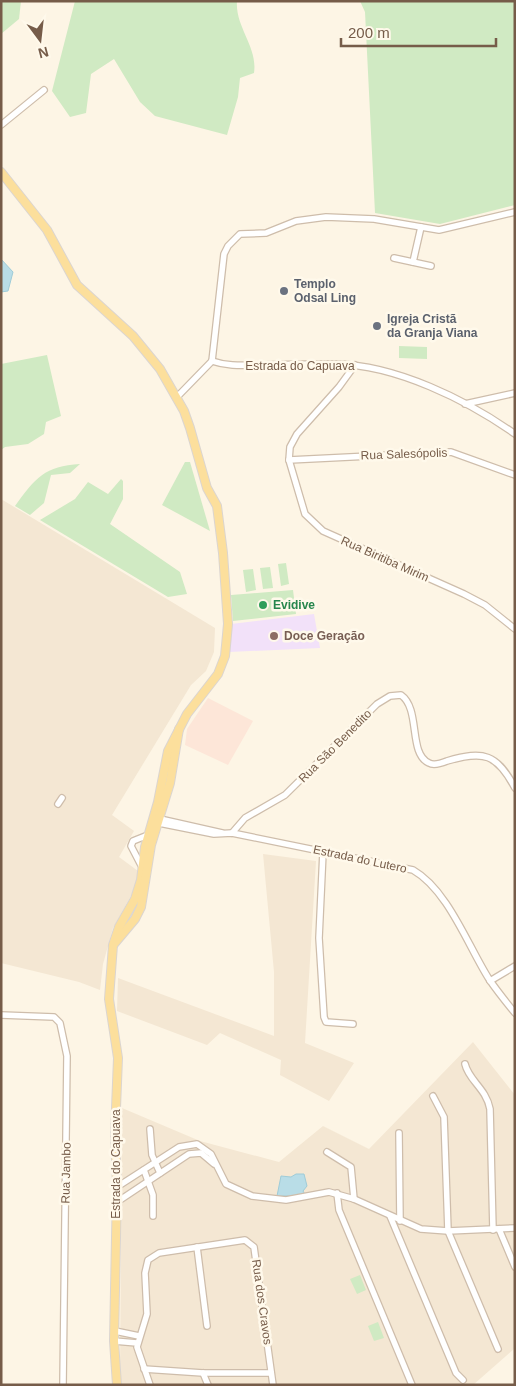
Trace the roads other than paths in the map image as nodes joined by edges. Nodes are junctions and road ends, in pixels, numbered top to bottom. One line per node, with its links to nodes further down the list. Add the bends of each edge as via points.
1 (44, 90): 2 (street)
2 (1, 125)
3 (1, 172): 12 (main road, Estrada do Capuava, via 47,230 77,285 148,351)
4 (515, 212): 5 (street, via 450,229)
5 (421, 227): 7 (street); 9 (street, via 374,219 310,218 266,233 245,233 235,238 224,254)
6 (394, 258): 7 (street)
7 (413, 262): 8 (street)
8 (431, 266)
9 (212, 361): 10 (street, Estrada do Capuava, via 229,366); 12 (street)
10 (355, 365): 13 (street, Estrada do Capuava, via 394,374); 15 (street, via 292,441)
11 (515, 393): 13 (street)
12 (176, 398): 18 (main road, Estrada do Capuava, via 190,428 207,488 217,506 228,624 222,665)
13 (465, 404): 14 (street, Estrada do Capuava)
14 (515, 434)
15 (289, 460): 16 (street, Rua Salesópolis, via 451,452); 17 (street, Rua Biritiba Mirim, via 305,514 323,531 464,594 485,605)
16 (515, 475)
17 (515, 629)
18 (179, 729): 19 (main road, Estrada do Capuava); 20 (main road, Estrada do Capuava)
19 (166, 756): 20 (main road); 24 (main road, Estrada do Capuava)
20 (175, 758): 22 (main road, Estrada do Capuava)
21 (515, 788): 23 (street, Rua São Benedito, via 494,759 475,755 433,765 423,760 408,702 400,695 384,698 285,795 245,818)
22 (159, 821): 23 (street, Estrada do Lutero, via 214,834); 28 (main road, Estrada do Capuava, via 151,845 145,893)
23 (232, 833): 25 (street, Estrada do Lutero)
24 (148, 835): 26 (main road, Estrada do Capuava); 26 (street, via 134,841 131,848)
25 (323, 852): 31 (street, Estrada do Lutero, via 393,865 422,875 437,891); 34 (street, via 319,938 324,1017 330,1024)
26 (143, 869): 27 (main road, Estrada do Capuava)
27 (130, 907): 28 (main road, via 133,913); 29 (main road, Estrada do Capuava)
28 (139, 912): 29 (main road, Estrada do Capuava)
29 (113, 945): 47 (main road, Estrada do Capuava, via 109,999 118,1058)
30 (515, 966): 31 (street)
31 (490, 981): 32 (street, Estrada do Lutero)
32 (515, 1013)
33 (1, 1015): 68 (street, Rua Jambo, via 54,1017 60,1023 67,1056)
34 (353, 1024)
35 (465, 1064): 55 (street, via 468,1073 488,1096)
36 (433, 1096): 56 (street, via 444,1114)
37 (150, 1129): 41 (street)
38 (399, 1133): 53 (street)
39 (328, 1152): 49 (street, via 351,1167)
40 (163, 1158): 41 (street); 42 (street, via 179,1147 197,1144 211,1154); 43 (street)
41 (154, 1163): 44 (street); 45 (street)
42 (216, 1166): 43 (street, via 207,1156 195,1152); 48 (street, via 226,1184 252,1196 286,1200)
43 (168, 1167): 45 (street)
44 (144, 1170): 46 (street); 47 (street)
45 (160, 1173): 46 (street)
46 (149, 1181): 50 (street); 51 (street)
47 (117, 1186): 50 (main road, Estrada do Capuava)
48 (337, 1193): 49 (street); 73 (street, via 339,1210)
49 (354, 1199): 52 (street)
50 (117, 1202): 60 (main road, Estrada do Capuava)
51 (153, 1216)
52 (390, 1216): 53 (street); 67 (street, via 456,1373)
53 (400, 1221): 56 (street, via 421,1229)
54 (515, 1228): 55 (street)
55 (496, 1229): 56 (street); 58 (street)
56 (448, 1232): 63 (street)
57 (197, 1247): 59 (street); 61 (street, Rua dos Cravos, via 159,1253 148,1260 145,1272 147,1314); 66 (street, Rua dos Cravos, via 245,1240 254,1246)
58 (515, 1267)
59 (207, 1326)
60 (115, 1331): 61 (street); 62 (main road, Estrada do Capuava)
61 (138, 1340): 62 (street); 64 (street)
62 (114, 1341): 69 (main road, Estrada do Capuava)
63 (498, 1349)
64 (144, 1369): 65 (street); 70 (street)
65 (203, 1373): 66 (street); 71 (street)
66 (271, 1373): 72 (street, Rua dos Cravos)
67 (462, 1380)
68 (63, 1385)
69 (117, 1385)
70 (150, 1385)
71 (208, 1385)
72 (273, 1385)
73 (412, 1385)

